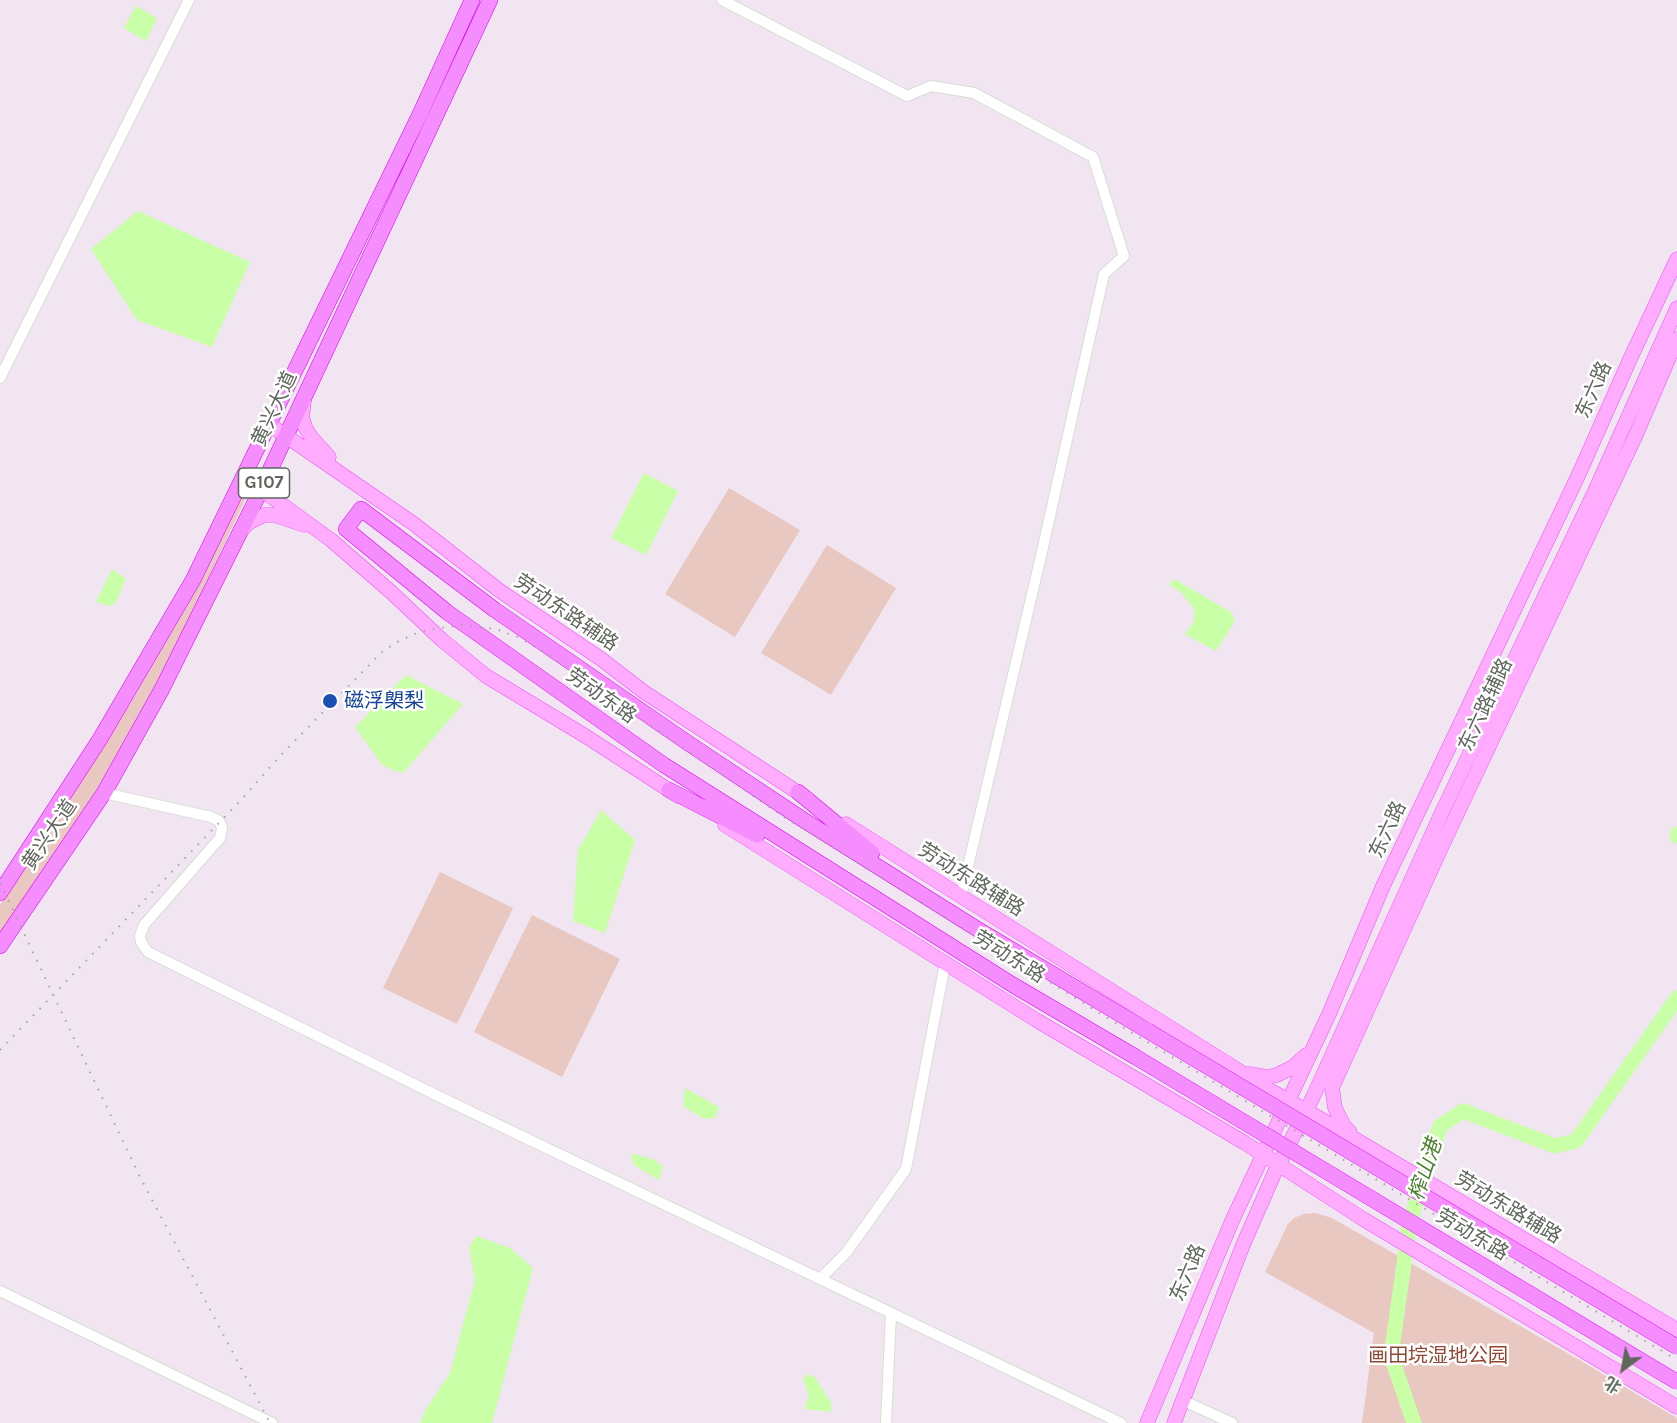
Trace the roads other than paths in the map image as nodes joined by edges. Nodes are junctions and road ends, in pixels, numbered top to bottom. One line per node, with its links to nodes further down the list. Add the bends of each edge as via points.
1 (189, 0): 8 (street)
2 (472, 0): 10 (highway, 黄兴大道 / G107)
3 (490, 0): 9 (highway, 黄兴大道 / G107)
4 (722, 0): 23 (street, via 907,96 931,87 974,93 1093,157 1124,256 1104,274)
5 (1677, 259): 28 (main road, 东六路, via 1383,886)
6 (1677, 308): 18 (main road, 东六路)
7 (1677, 339): 17 (main road, 东六路辅路)
8 (0, 378)
9 (305, 394): 11 (highway, 黄兴大道 / G107); 14 (main road, via 302,417 322,452)
10 (270, 425): 11 (main road, 劳动东路辅路); 12 (highway, 黄兴大道 / G107)
11 (285, 435): 13 (highway, 黄兴大道 / G107); 14 (main road, 劳动东路辅路)
12 (244, 477): 13 (main road); 22 (highway, 黄兴大道 / G107, via 193,580 137,677)
13 (261, 489): 15 (highway, 黄兴大道 / G107); 16 (main road)
14 (391, 508): 20 (main road, 劳动东路辅路, via 652,698)
15 (241, 531): 16 (main road, via 255,518 274,515); 21 (highway, 黄兴大道 / G107)
16 (331, 540): 19 (main road, via 486,676)
17 (1543, 631): 18 (main road); 31 (main road, 东六路辅路)
18 (1520, 646): 29 (main road, 东六路)
19 (669, 790): 24 (highway); 27 (main road)
20 (798, 792): 23 (main road, 劳动东路辅路); 25 (highway, via 867,850)
21 (104, 794): 26 (highway, 黄兴大道 / G107); 37 (street, via 211,817 221,825 220,838 144,925 140,936 148,951 450,1102)
22 (0, 893)
23 (961, 897): 30 (main road, 劳动东路辅路)
24 (889, 907): 25 (highway, 劳动东路, via 610,729 447,612 346,529 361,509 495,610 678,737); 42 (highway, 劳动东路, bridge)
25 (974, 927): 41 (highway, 劳动东路, bridge)
26 (0, 946)
27 (945, 964): 35 (main road); 37 (street, via 906,1169 846,1252)
28 (1315, 1044): 30 (main road, via 1301,1060 1277,1076 1258,1076); 32 (main road, 东六路)
29 (1333, 1053): 31 (main road); 33 (main road, 东六路)
30 (1236, 1069): 32 (main road, 劳动东路辅路)
31 (1332, 1088): 34 (main road, via 1339,1117)
32 (1288, 1101): 33 (main road, 劳动东路辅路); 35 (main road, 东六路)
33 (1306, 1111): 34 (main road, 劳动东路辅路); 36 (main road, 东六路)
34 (1362, 1143): 40 (main road, 劳动东路辅路)
35 (1262, 1154): 36 (main road); 48 (main road, 东六路)
36 (1279, 1164): 43 (main road, 东六路, via 1243,1245); 44 (main road, via 1363,1219)
37 (820, 1279): 39 (street)
38 (0, 1291): 45 (street)
39 (891, 1313): 46 (street); 47 (street)
40 (1677, 1330)
41 (1677, 1347)
42 (1677, 1382)
43 (1184, 1401): 49 (main road, 东六路); 50 (street)
44 (1677, 1407)
45 (272, 1423)
46 (886, 1423)
47 (1121, 1423)
48 (1147, 1423)
49 (1174, 1423)
50 (1232, 1423)

